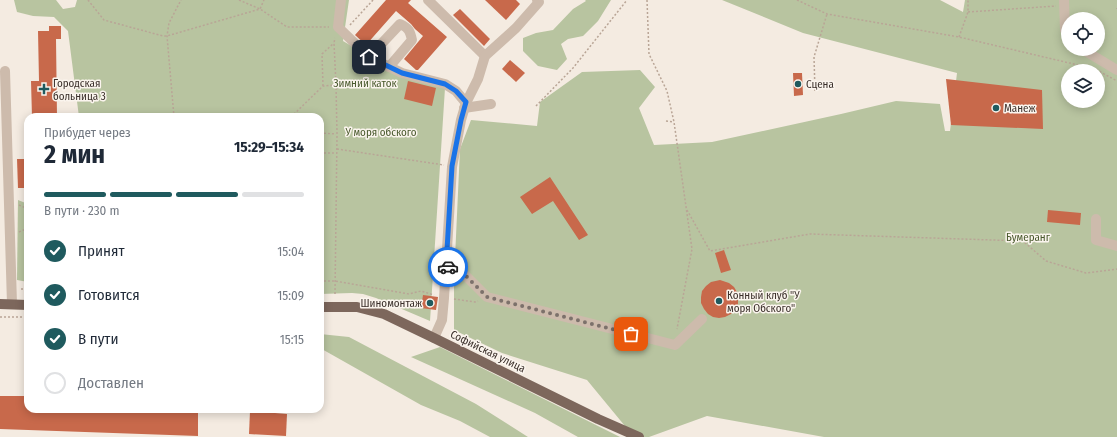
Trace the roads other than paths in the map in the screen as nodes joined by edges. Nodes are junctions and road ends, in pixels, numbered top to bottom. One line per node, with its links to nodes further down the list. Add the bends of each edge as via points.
1 (341, 0): 6 (lane, via 340,30)
2 (428, 0): 4 (lane)
3 (537, 0): 4 (lane, via 539,2 516,28)
4 (485, 56): 11 (lane, via 478,79)
5 (1094, 56): 9 (lane)
6 (369, 57): 7 (lane); 7 (lane, via 400,24 406,26 410,30 412,40)
7 (389, 66): 11 (lane, via 402,73 445,84 456,91)
8 (5, 70): 16 (lane)
9 (1117, 70)
10 (491, 104): 11 (lane)
11 (465, 105): 14 (lane, via 452,166)
12 (1096, 219): 13 (lane, via 1096,240)
13 (1117, 246)
14 (446, 267): 19 (lane, via 463,273 487,297 675,345); 20 (lane, via 442,320)
15 (0, 304): 16 (main road)
16 (12, 304): 17 (main road)
17 (24, 305)
18 (324, 307): 20 (main road, Софийская улица, via 357,307 384,314)
19 (702, 319)
20 (434, 338): 21 (main road, Софийская улица)
21 (639, 437)

